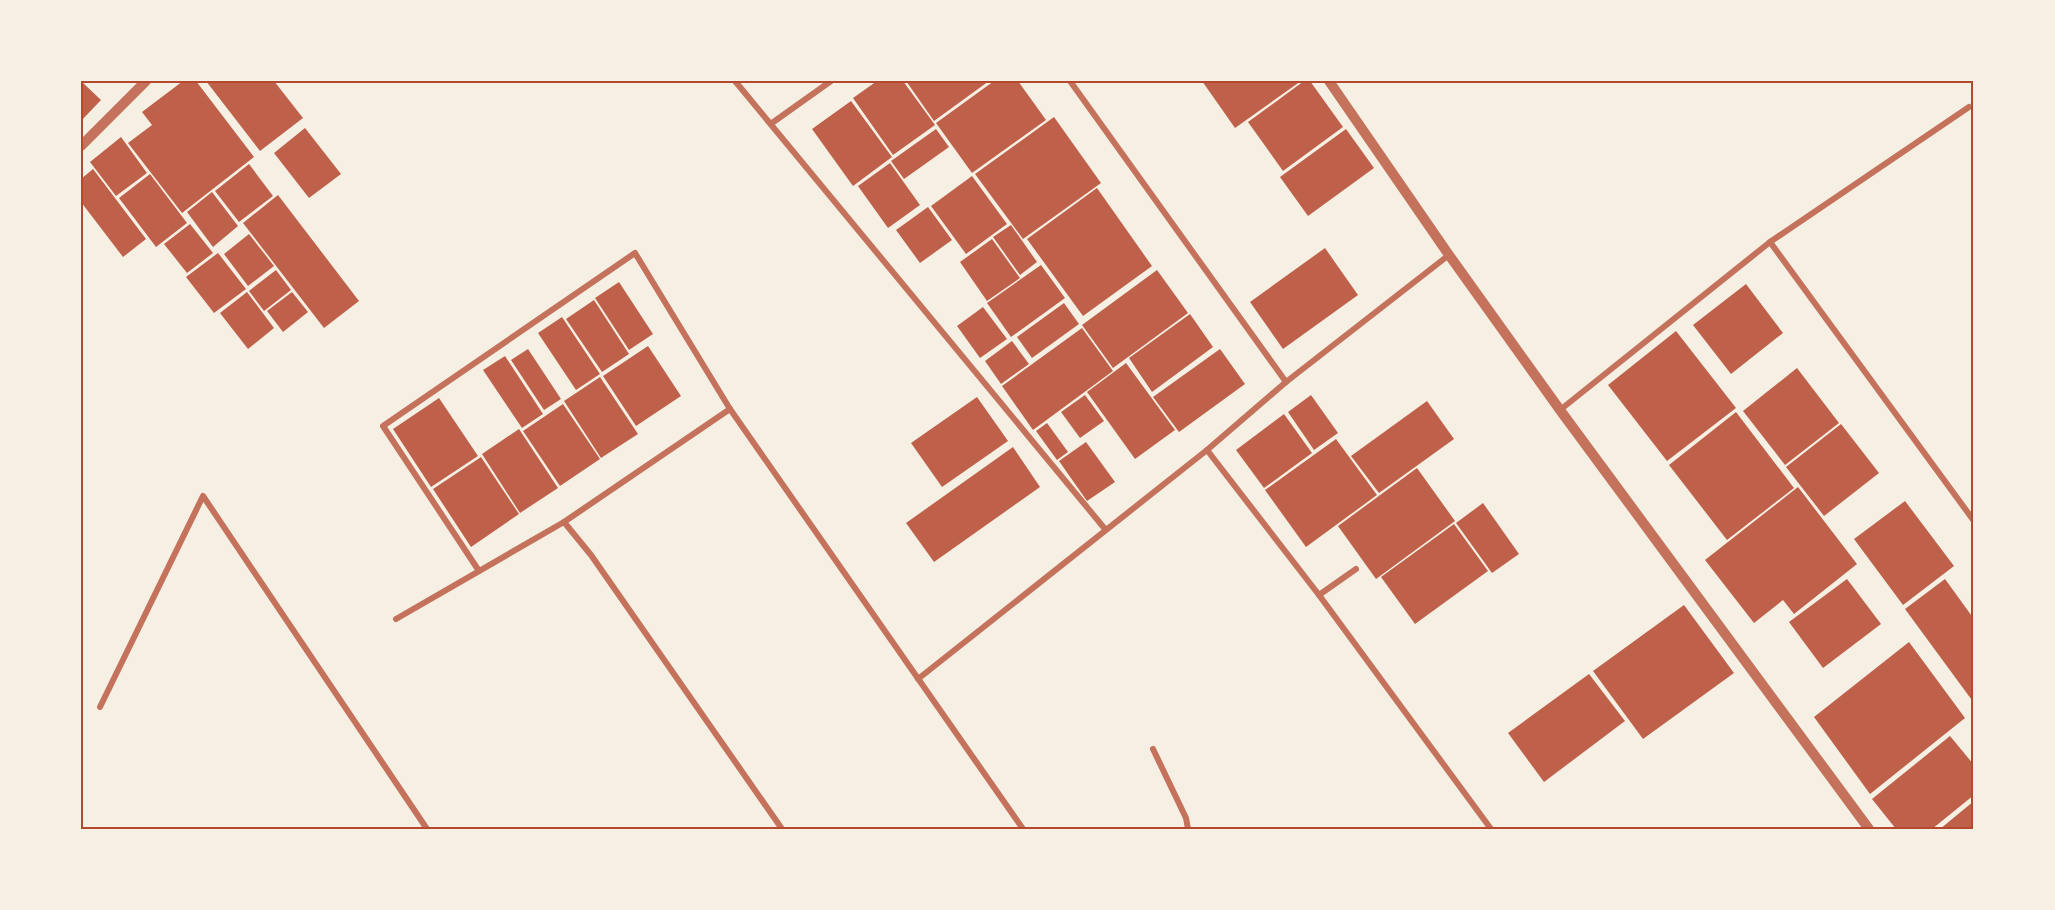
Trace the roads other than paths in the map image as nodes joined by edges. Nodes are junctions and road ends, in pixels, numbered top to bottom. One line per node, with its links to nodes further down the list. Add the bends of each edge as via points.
1 (146, 81): 8 (street)
2 (735, 81): 7 (street)
3 (831, 81): 7 (street)
4 (1070, 81): 11 (street)
5 (1329, 81): 10 (street)
6 (1969, 107): 9 (street)
7 (772, 123): 17 (street)
8 (81, 146)
9 (1770, 242): 13 (street); 15 (street)
10 (1449, 255): 11 (street); 13 (street)
11 (1286, 382): 14 (street)
12 (730, 410): 16 (street); 19 (street, via 635,253 383,426); 22 (street)
13 (1560, 410): 30 (street)
14 (1207, 450): 17 (street); 20 (street)
15 (1974, 521)
16 (564, 522): 19 (street); 26 (street)
17 (1105, 529): 22 (street)
18 (1356, 569): 20 (street)
19 (478, 571): 21 (street)
20 (1319, 595): 29 (street)
21 (396, 619)
22 (918, 679): 27 (street)
23 (100, 707): 25 (street, via 203,496)
24 (1153, 748): 28 (street)
25 (428, 829)
26 (783, 829)
27 (1023, 829)
28 (1188, 829)
29 (1491, 829)
30 (1869, 829)

